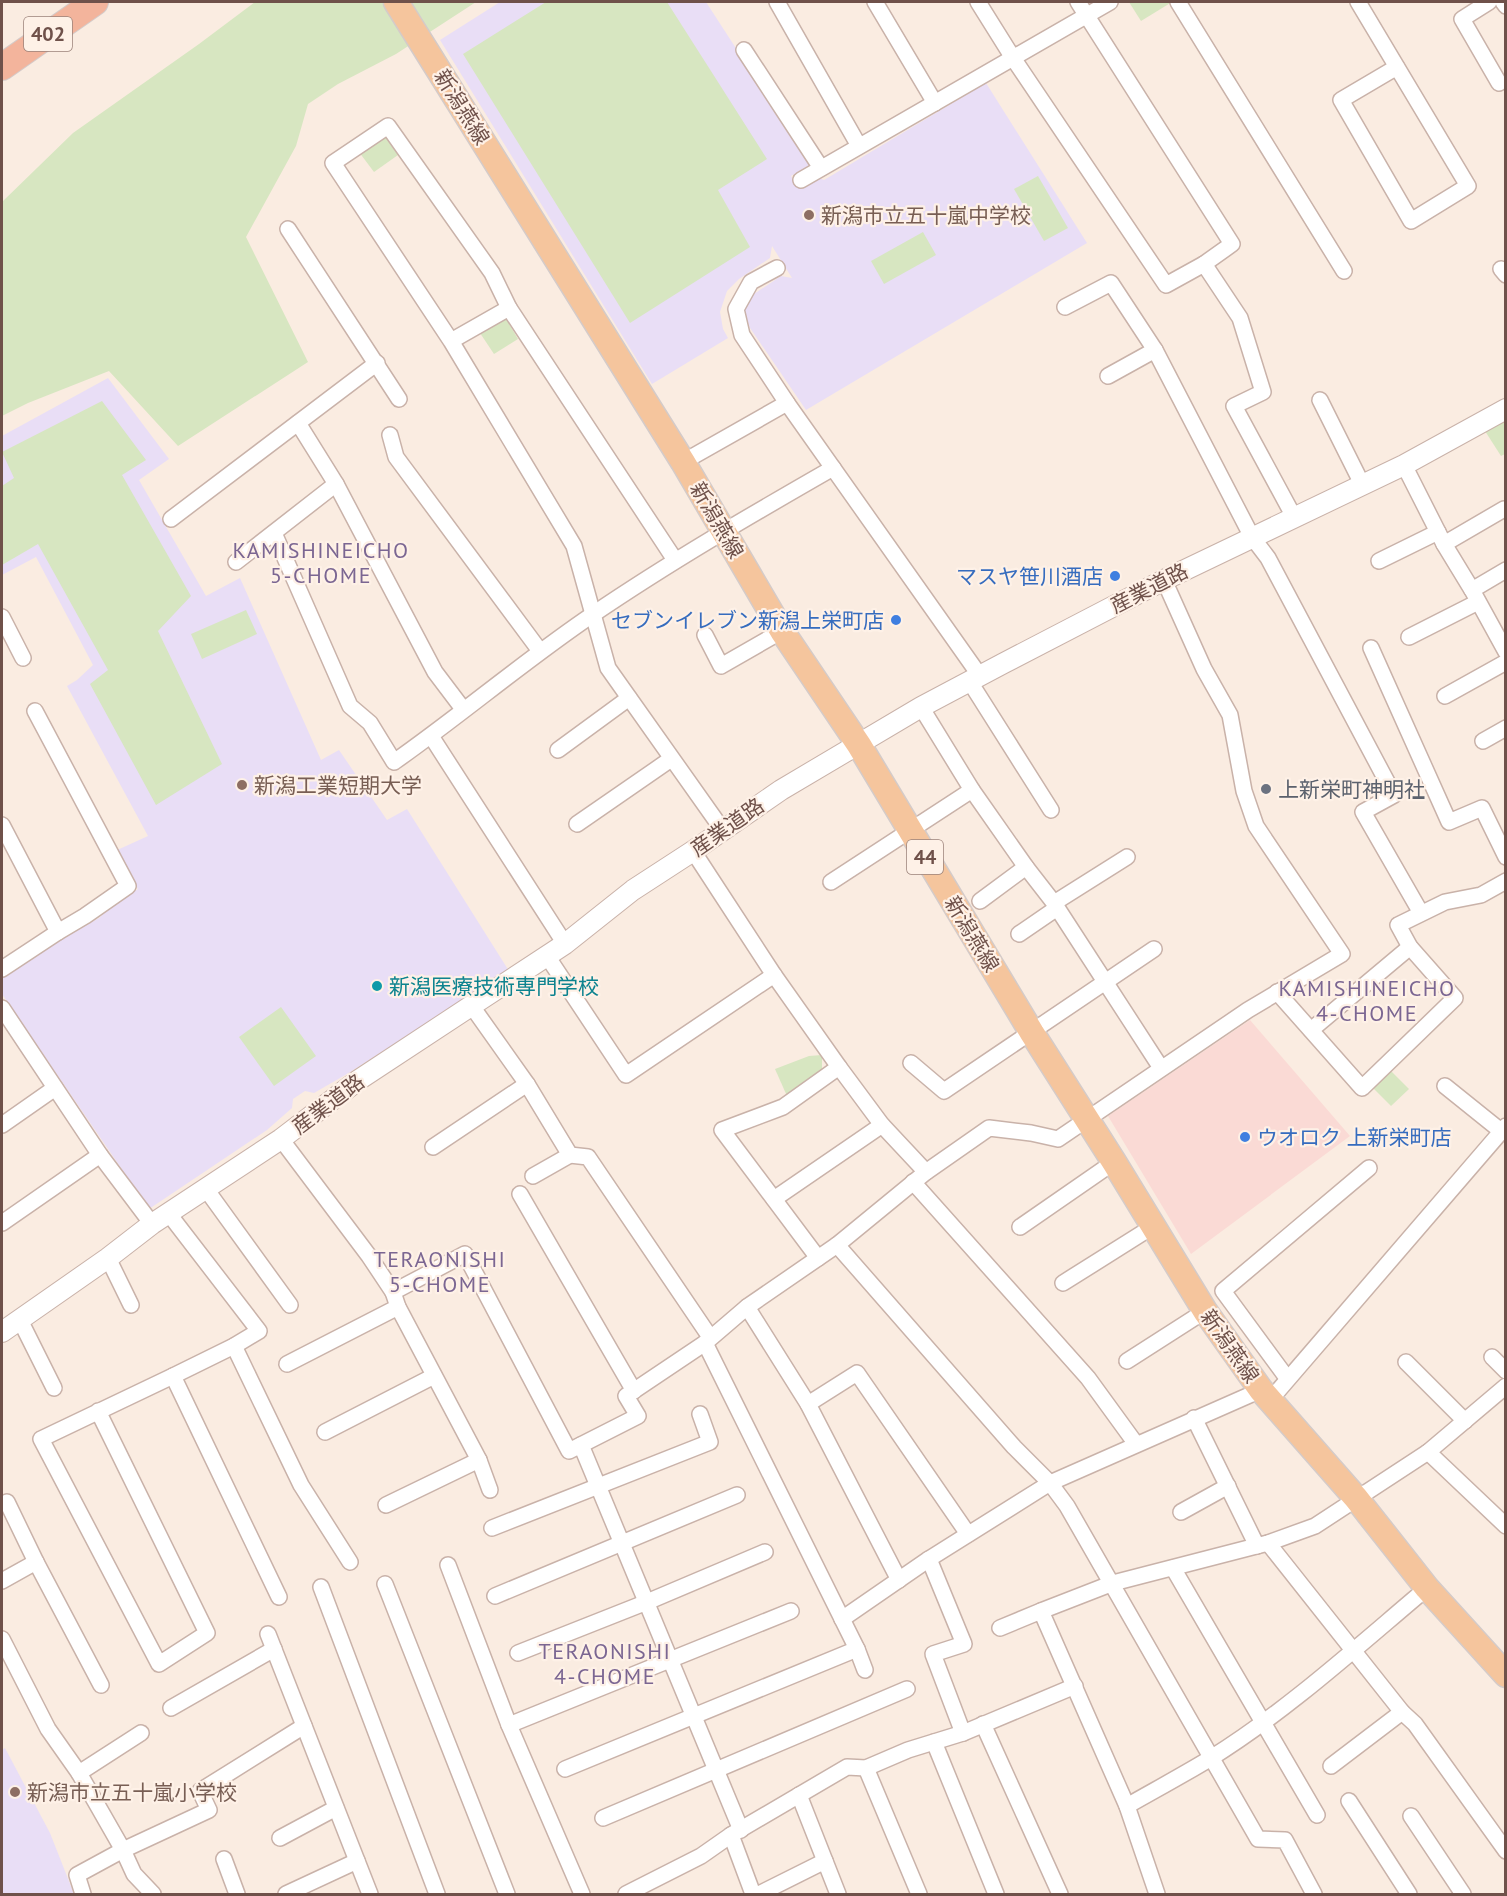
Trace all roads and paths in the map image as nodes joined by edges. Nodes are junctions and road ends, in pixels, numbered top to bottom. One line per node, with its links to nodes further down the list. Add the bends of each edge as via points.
1 (95, 2): 16 (highway, 402)
2 (396, 2): 39 (main road, 新潟燕線 / 44)
3 (777, 2): 20 (street)
4 (875, 2): 19 (street)
5 (978, 2): 15 (street)
6 (1078, 2): 13 (street)
7 (1110, 2): 13 (street)
8 (1178, 2): 26 (street)
9 (1358, 2): 17 (street)
10 (1489, 2): 18 (street, via 1462,19)
11 (1503, 2): 12 (street)
12 (1506, 6)
13 (1086, 15): 15 (street); 24 (street, via 1232,244)
14 (744, 50): 21 (street)
15 (1013, 58): 19 (street); 24 (street, via 1166,285)
16 (2, 67)
17 (1396, 67): 17 (street, via 1341,100 1411,221 1468,186)
18 (1499, 83)
19 (935, 103): 20 (street)
20 (860, 146): 21 (street)
21 (821, 168): 22 (street)
22 (801, 180)
23 (288, 229): 31 (street)
24 (1204, 264): 45 (street, via 1240,318 1263,392 1234,406)
25 (777, 268): 35 (street, via 751,282 736,309 742,335)
26 (1344, 271)
27 (1065, 307): 30 (street, via 1111,283)
28 (509, 308): 29 (street); 29 (street, via 492,273 388,126 333,162); 51 (street)
29 (451, 341): 57 (street, via 574,546)
30 (1155, 350): 32 (street); 49 (street)
31 (377, 363): 33 (street); 37 (street)
32 (1108, 376)
33 (399, 399)
34 (1320, 400): 43 (street)
35 (788, 403): 39 (street); 41 (street)
36 (1506, 410): 40 (street, 産業道路)
37 (298, 423): 42 (street); 46 (street)
38 (390, 435): 64 (street, via 396,457)
39 (683, 462): 47 (main road, 新潟燕線 / 44)
40 (1404, 465): 43 (street, 産業道路); 50 (street)
41 (833, 468): 47 (street); 68 (street)
42 (336, 484): 48 (street); 72 (street, via 435,672)
43 (1362, 484): 45 (street, 産業道路)
44 (1504, 509): 50 (street)
45 (1294, 517): 49 (street, 産業道路)
46 (171, 519)
47 (724, 531): 51 (street); 59 (main road, 新潟燕線 / 44)
48 (274, 534): 53 (street); 75 (street, via 350,706 370,723 394,762)
49 (1252, 537): 55 (street, 産業道路); 94 (street, via 1268,558 1394,795 1363,812)
50 (1441, 538): 52 (street); 56 (street)
51 (675, 560): 57 (street)
52 (1379, 561)
53 (236, 562)
54 (1506, 570): 56 (street)
55 (1164, 580): 68 (street, 産業道路); 104 (street, via 1204,669 1230,715 1244,791 1256,826 1342,954)
56 (1475, 596): 60 (street); 62 (street)
57 (592, 615): 64 (street); 70 (street, via 608,668)
58 (2, 617): 66 (street)
59 (782, 631): 61 (street, via 721,666); 77 (main road, 新潟燕線 / 44)
60 (1501, 631): 65 (street)
61 (705, 635)
62 (1409, 637)
63 (1371, 648): 88 (street, via 1449,822 1482,808)
64 (540, 651): 72 (street)
65 (1506, 652)
66 (23, 658)
67 (1506, 662): 69 (street)
68 (975, 679): 71 (street, 産業道路); 81 (street)
69 (1445, 696)
70 (629, 698): 78 (street); 79 (street)
71 (921, 707): 77 (street, 産業道路); 80 (street)
72 (464, 709): 75 (street)
73 (35, 711): 95 (street, via 128,886)
74 (1506, 728): 76 (street)
75 (430, 736): 97 (street)
76 (1483, 741)
77 (859, 744): 83 (street, 産業道路); 84 (main road, 新潟燕線 / 44)
78 (558, 750)
79 (671, 759): 82 (street); 83 (street)
80 (972, 790): 84 (street); 89 (street)
81 (1051, 810)
82 (577, 824)
83 (722, 829): 86 (street, 産業道路)
84 (909, 830): 91 (street); 108 (main road, 新潟燕線 / 44)
85 (3, 831): 95 (street)
86 (693, 851): 97 (street, 産業道路, via 633,890); 102 (street)
87 (1127, 857): 93 (street)
88 (1506, 857)
89 (1026, 867): 92 (street); 93 (street)
90 (1506, 881): 94 (street, via 1481,895 1444,902)
91 (831, 882)
92 (980, 901)
93 (1056, 906): 96 (street); 103 (street)
94 (1421, 913): 98 (street, via 1398,925)
95 (58, 932): 101 (street)
96 (1019, 934)
97 (565, 944): 100 (street, 産業道路)
98 (1410, 947): 107 (street); 107 (street, via 1455,998 1362,1088)
99 (1154, 949): 103 (street)
100 (547, 956): 102 (street, via 626,1075); 105 (street, 産業道路)
101 (2, 969)
102 (774, 975): 110 (street)
103 (1105, 983): 108 (street); 111 (street)
104 (1277, 992): 107 (street); 111 (street)
105 (471, 1005): 112 (street); 119 (street, 産業道路, via 357,1081)
106 (4, 1017): 114 (street)
107 (1311, 1030)
108 (1032, 1033): 109 (street, via 944,1091); 115 (main road, 新潟燕線 / 44)
109 (911, 1063)
110 (839, 1067): 117 (street); 130 (street, via 783,1107 722,1130)
111 (1161, 1068): 115 (street)
112 (527, 1084): 120 (street); 122 (street)
113 (1445, 1086): 118 (street)
114 (55, 1088): 116 (street); 121 (street)
115 (1087, 1121): 123 (main road, 新潟燕線 / 44); 125 (street, via 1058,1139 989,1128)
116 (2, 1125)
117 (882, 1125): 125 (street); 130 (street)
118 (1503, 1128): 156 (street)
119 (281, 1138): 128 (street, 産業道路); 139 (street)
120 (433, 1147)
121 (100, 1155): 131 (street); 132 (street)
122 (570, 1155): 126 (street); 147 (street, via 588,1157)
123 (1114, 1162): 133 (street); 134 (main road, 新潟燕線 / 44)
124 (1369, 1168): 156 (street, via 1222,1290)
125 (926, 1172): 127 (street)
126 (533, 1176)
127 (913, 1182): 135 (street); 167 (street, via 1088,1378)
128 (206, 1189): 131 (street, 産業道路); 141 (street)
129 (520, 1194): 159 (street)
130 (774, 1199): 137 (street)
131 (161, 1219): 136 (street, 産業道路); 148 (street, via 259,1331)
132 (2, 1223)
133 (1020, 1227)
134 (1152, 1227): 138 (street); 144 (main road, 新潟燕線 / 44)
135 (837, 1245): 137 (street); 171 (street)
136 (108, 1258): 140 (street); 145 (street, 産業道路)
137 (818, 1258): 143 (street)
138 (1063, 1282)
139 (393, 1292): 142 (street); 168 (street, via 465,1254 569,1451)
140 (131, 1305)
141 (290, 1305)
142 (398, 1307): 152 (street); 155 (street)
143 (747, 1307): 147 (street); 161 (street)
144 (1205, 1311): 150 (street); 160 (main road, 新潟燕線 / 44)
145 (20, 1320): 146 (street, 産業道路); 158 (street)
146 (2, 1332)
147 (708, 1340): 159 (street); 202 (street)
148 (234, 1346): 154 (street); 188 (street, via 301,1485)
149 (1492, 1357): 153 (street)
150 (1127, 1361)
151 (1406, 1362): 165 (street)
152 (287, 1364)
153 (1506, 1371)
154 (173, 1376): 162 (street); 198 (street)
155 (434, 1376): 166 (street); 170 (street)
156 (1287, 1378): 160 (street)
157 (1506, 1386): 165 (street)
158 (54, 1388)
159 (634, 1391): 168 (street, via 626,1396 638,1416)
160 (1266, 1394): 164 (street); 176 (main road, 新潟燕線 / 44)
161 (808, 1404): 182 (street, via 857,1373); 191 (street)
162 (98, 1411): 162 (street, via 41,1439 159,1664 207,1633)
163 (700, 1414): 172 (street, via 710,1442)
164 (1194, 1418): 167 (street); 173 (street)
165 (1465, 1420): 169 (street)
166 (325, 1432)
167 (1136, 1444): 171 (street)
168 (581, 1445): 172 (street)
169 (1428, 1452): 176 (street); 180 (street)
170 (479, 1460): 174 (street); 178 (street)
171 (1050, 1483): 182 (street); 193 (street)
172 (599, 1486): 181 (street); 184 (street)
173 (1228, 1486): 179 (street); 183 (street)
174 (490, 1490)
175 (737, 1495): 184 (street)
176 (1356, 1498): 183 (street, via 1315,1526); 196 (main road, 新潟燕線 / 44)
177 (7, 1502): 187 (street)
178 (386, 1505)
179 (1181, 1512)
180 (1506, 1526)
181 (492, 1528)
182 (968, 1534): 186 (street)
183 (1263, 1544): 190 (street); 208 (street)
184 (621, 1545): 197 (street); 199 (street)
185 (765, 1552): 199 (street)
186 (928, 1559): 191 (street); 223 (street, via 964,1644 933,1654)
187 (36, 1562): 192 (street); 213 (street)
188 (350, 1562)
189 (448, 1565): 220 (street)
190 (1173, 1568): 193 (street); 219 (street)
191 (899, 1580): 202 (street)
192 (2, 1581)
193 (1113, 1583): 201 (street); 226 (street)
194 (385, 1584): 252 (street)
195 (321, 1587): 251 (street)
196 (1427, 1588): 208 (street); 212 (main road, 新潟燕線 / 44)
197 (495, 1596)
198 (279, 1597)
199 (647, 1602): 209 (street); 210 (street)
200 (791, 1611): 210 (street)
201 (1041, 1611): 203 (street); 214 (street)
202 (842, 1618): 207 (street)
203 (1000, 1628)
204 (268, 1634): 206 (street)
205 (2, 1639): 231 (street, via 48,1729)
206 (274, 1649): 216 (street); 222 (street)
207 (857, 1649): 211 (street); 218 (street)
208 (1354, 1650): 217 (street); 219 (street)
209 (518, 1653)
210 (670, 1660): 218 (street); 220 (street)
211 (865, 1670)
212 (1506, 1675)
213 (101, 1684)
214 (1075, 1686): 221 (street); 234 (street)
215 (907, 1689): 230 (street)
216 (171, 1708)
217 (1402, 1712): 227 (street); 242 (street, via 1415,1724)
218 (694, 1716): 229 (street); 230 (street)
219 (1262, 1722): 226 (street); 236 (street)
220 (509, 1725): 253 (street)
221 (983, 1725): 223 (street); 260 (street)
222 (304, 1726): 235 (street); 241 (street, via 201,1791 209,1810)
223 (963, 1733): 225 (street)
224 (141, 1734): 231 (street)
225 (934, 1742): 228 (street); 259 (street)
226 (1212, 1757): 234 (street); 262 (street, via 1258,1839 1286,1840)
227 (1331, 1766)
228 (866, 1768): 232 (street, via 847,1767); 258 (street)
229 (565, 1769)
230 (715, 1770): 238 (street); 239 (street)
231 (79, 1773): 241 (street)
232 (800, 1795): 239 (street); 245 (street)
233 (1349, 1801): 263 (street)
234 (1127, 1806): 261 (street)
235 (336, 1808): 240 (street); 244 (street)
236 (1317, 1815)
237 (1411, 1816): 264 (street)
238 (603, 1818)
239 (736, 1833): 254 (street, via 701,1856); 255 (street)
240 (280, 1838)
241 (123, 1850): 246 (street, via 77,1875); 247 (street, via 134,1874)
242 (1506, 1851)
243 (224, 1859): 248 (street)
244 (357, 1861): 249 (street); 250 (street)
245 (825, 1861): 256 (street); 257 (street)
246 (83, 1894)
247 (153, 1894)
248 (237, 1894)
249 (286, 1894)
250 (370, 1894)
251 (437, 1894)
252 (507, 1894)
253 (582, 1894)
254 (626, 1894)
255 (753, 1894)
256 (759, 1894)
257 (838, 1894)
258 (919, 1894)
259 (996, 1894)
260 (1060, 1894)
261 (1157, 1894)
262 (1314, 1894)
263 (1409, 1894)
264 (1463, 1894)

